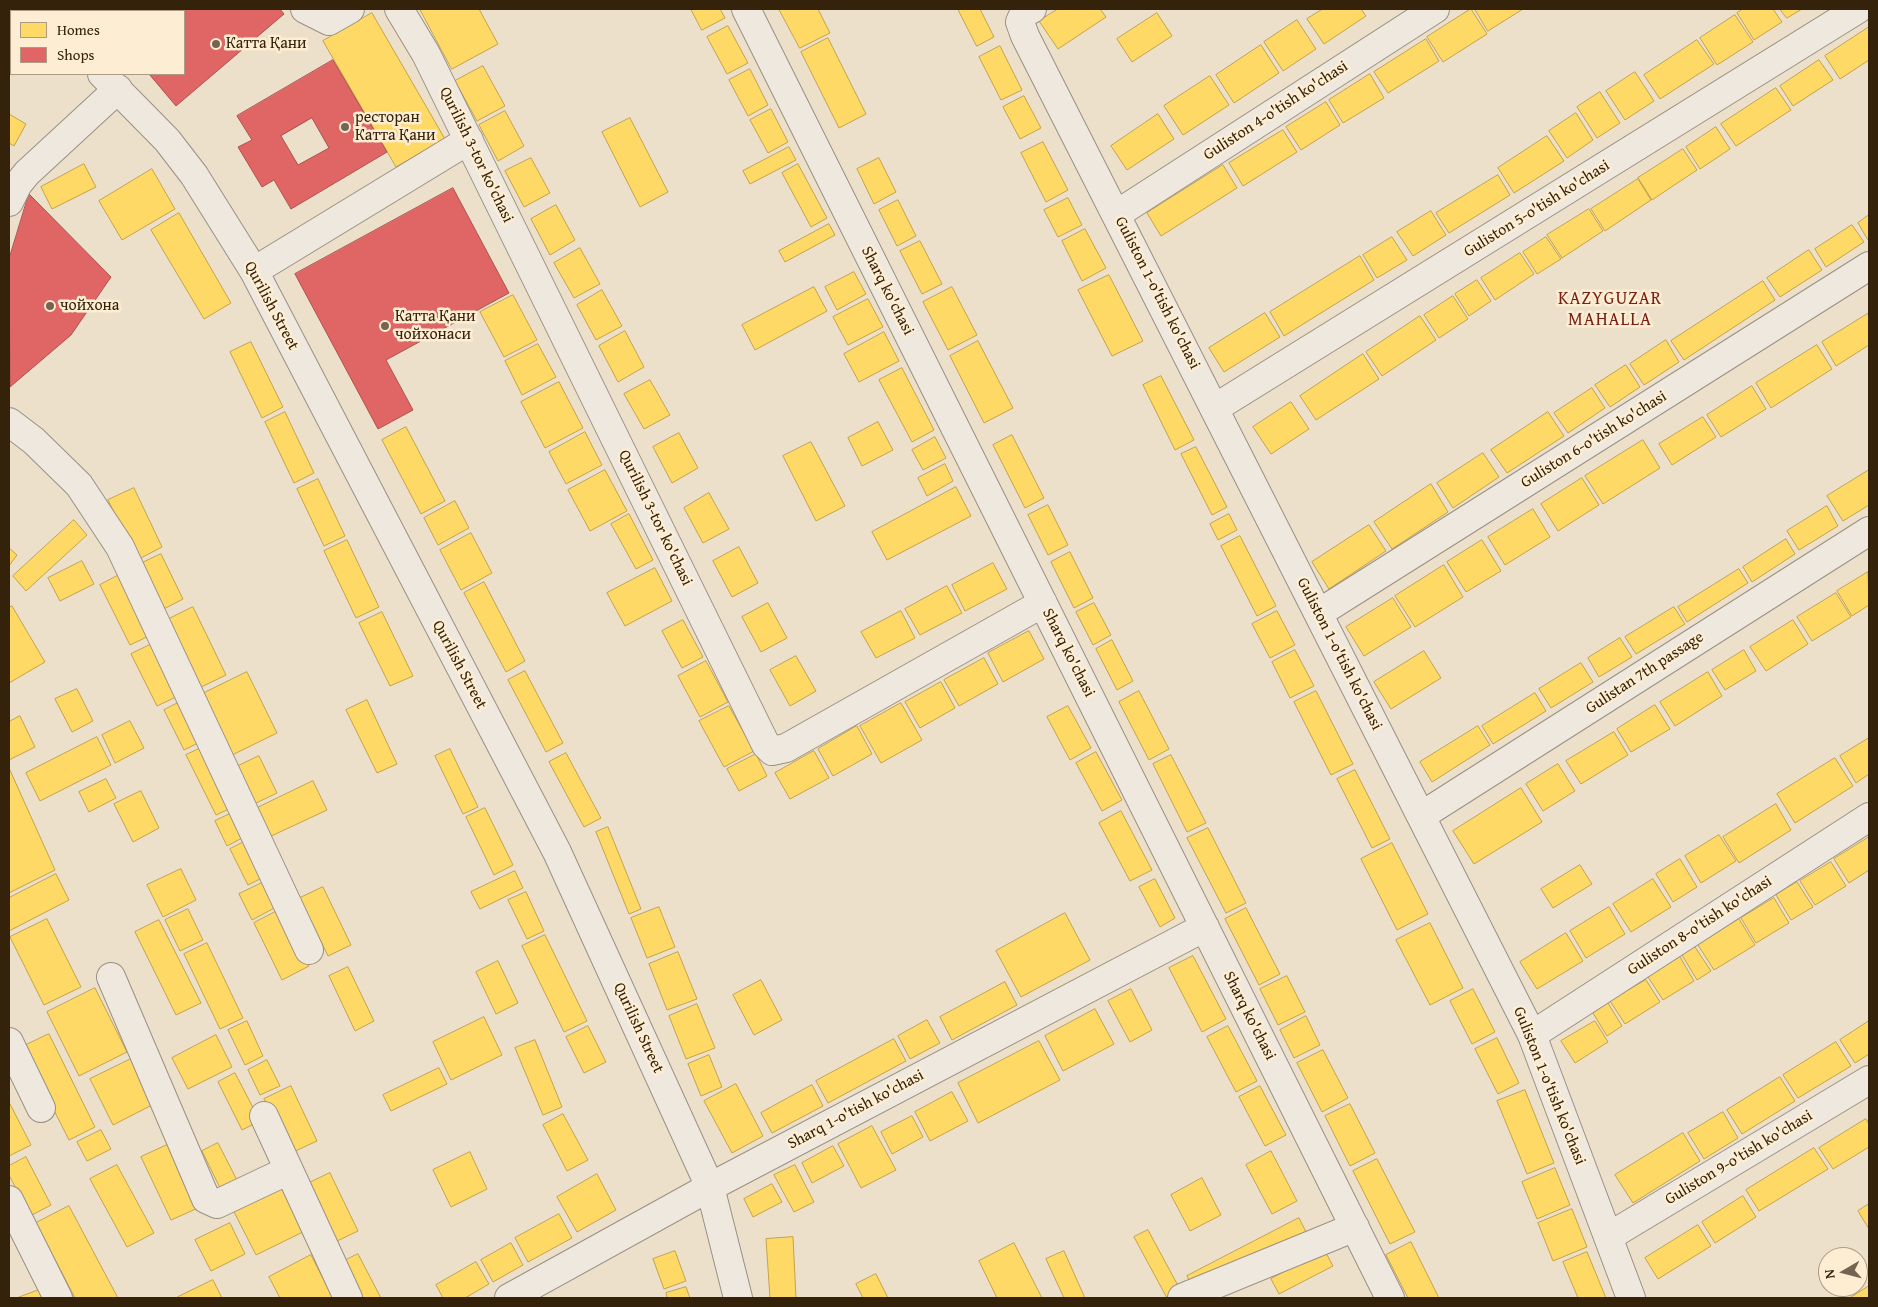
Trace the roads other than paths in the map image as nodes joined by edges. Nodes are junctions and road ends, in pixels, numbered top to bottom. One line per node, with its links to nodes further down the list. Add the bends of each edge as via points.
1 (305, 9): 2 (street, via 328,21)
2 (350, 9)
3 (399, 9): 9 (street, Qurilish 3-tor ko'chasi, via 426,54)
4 (746, 9): 17 (street, Sharq ko'chasi)
5 (1435, 9): 11 (street, Guliston 4-o'tish ko'chasi)
6 (1858, 9): 14 (street, Guliston 5-o'tish ko'chasi)
7 (1026, 16): 11 (street, Guliston 1-o'tish ko'chasi, via 1025,36)
8 (110, 82): 10 (street, via 27,173); 13 (street, Qurilish Street, via 167,140 194,175)
9 (469, 140): 13 (street); 17 (street, Qurilish 3-tor ko'chasi, via 766,745 772,751 786,748)
10 (9, 202)
11 (1117, 214): 14 (street, Guliston 1-o'tish ko'chasi)
12 (1869, 266): 18 (street, Guliston 6-o'tish ko'chasi)
13 (254, 271): 30 (street, Qurilish Street, via 557,852)
14 (1215, 408): 18 (street, Guliston 1-o'tish ko'chasi)
15 (9, 422): 22 (street, via 34,441 79,485 120,547)
16 (1869, 530): 19 (street, Gulistan 7th passage)
17 (1043, 603): 21 (street, Sharq ko'chasi)
18 (1319, 614): 19 (street, Guliston 1-o'tish ko'chasi)
19 (1421, 816): 24 (street, Guliston 1-o'tish ko'chasi)
20 (1869, 817): 24 (street, Guliston 8-o'tish ko'chasi)
21 (1205, 927): 30 (street, Sharq 1-o'tish ko'chasi); 32 (street, Sharq ko'chasi)
22 (308, 950)
23 (111, 977): 29 (street, via 206,1199 217,1204)
24 (1532, 1035): 33 (street, Guliston 1-o'tish ko'chasi)
25 (9, 1042): 27 (street)
26 (1869, 1080): 33 (street, Guliston 9-o'tish ko'chasi)
27 (41, 1108)
28 (264, 1116): 29 (street)
29 (289, 1170): 36 (street)
30 (710, 1187): 37 (street, Sharq 1-o'tish ko'chasi); 38 (street, Qurilish Street)
31 (9, 1200): 35 (street)
32 (1355, 1227): 34 (street); 39 (street, Sharq ko'chasi)
33 (1608, 1237): 40 (street, Guliston 1-o'tish ko'chasi)
34 (1189, 1297)
35 (58, 1298)
36 (348, 1298)
37 (509, 1298)
38 (738, 1298)
39 (1390, 1298)
40 (1631, 1298)

